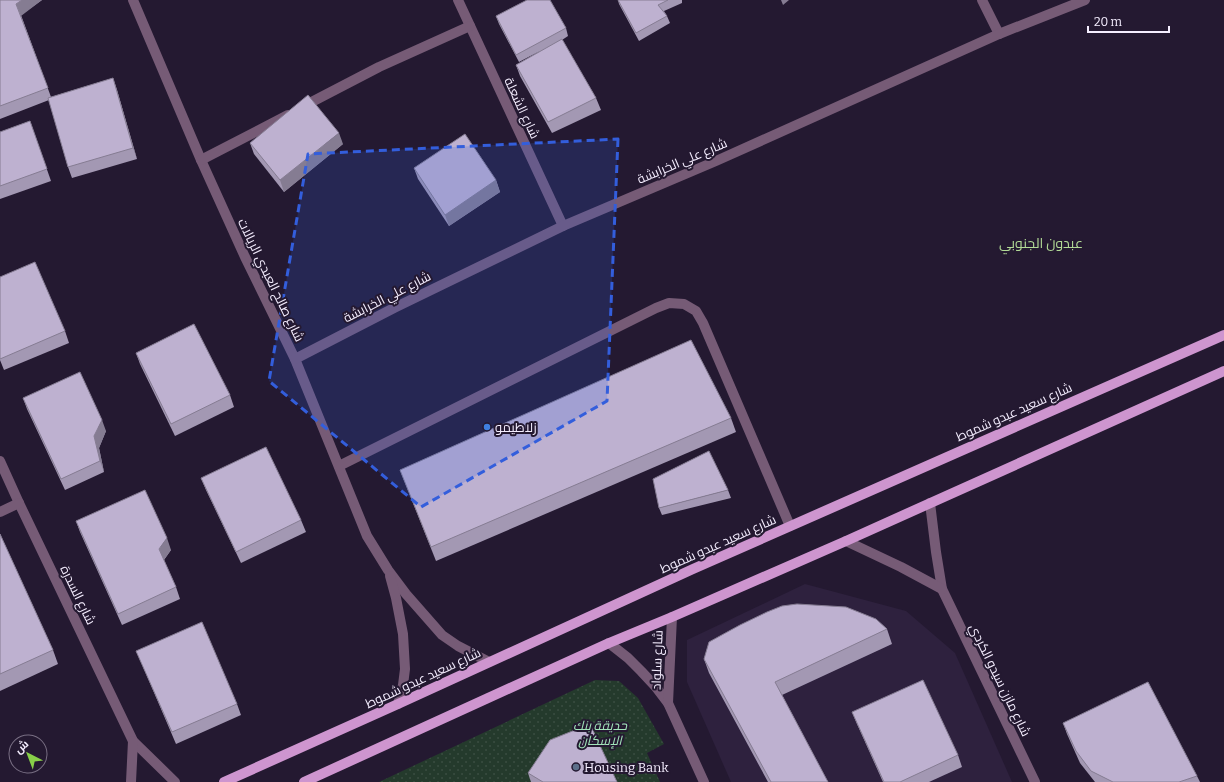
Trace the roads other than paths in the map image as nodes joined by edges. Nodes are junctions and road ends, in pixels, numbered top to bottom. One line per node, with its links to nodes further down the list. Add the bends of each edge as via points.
1 (133, 0): 7 (street, شارع صالح العبدي الريالات)
2 (458, 0): 5 (street, شارع الشعلة)
3 (982, 0): 6 (street)
4 (1086, 0): 6 (street, شارع علي الخرابشة)
5 (470, 26): 7 (street, via 379,67); 8 (street, شارع الشعلة)
6 (999, 34): 8 (street, شارع علي الخرابشة, via 716,161)
7 (201, 160): 10 (street, شارع صالح العبدي الريالات)
8 (563, 226): 10 (street, شارع علي الخرابشة)
9 (1224, 334): 17 (main road, شارع سعيد عبدو شموط)
10 (295, 359): 13 (street, شارع صالح العبدي الريالات)
11 (1224, 371): 15 (main road)
12 (0, 461): 14 (street, شارع السدرة)
13 (338, 466): 17 (street, via 656,308 669,303 684,304 696,311 703,323); 19 (street, شارع صالح العبدي الريالات, via 367,536)
14 (19, 503): 16 (street); 26 (street, شارع السدرة)
15 (930, 503): 18 (main road); 20 (street, شارع مازن سيدو الكردي)
16 (0, 512)
17 (790, 526): 23 (main road, شارع سعيد عبدو شموط)
18 (846, 541): 20 (street); 21 (main road)
19 (388, 570): 23 (street, شارع صالح العبدي الريالات, via 442,635); 25 (street, شارع صالح العبدي الريالات, via 403,634 405,668)
20 (942, 589): 32 (street, شارع مازن سيدو الكردي)
21 (672, 617): 22 (main road); 24 (street, شارع سلواد)
22 (609, 642): 24 (street, شارع سلواد, via 641,671); 30 (main road)
23 (489, 662): 25 (main road, شارع سعيد عبدو شموط)
24 (668, 703): 31 (street, شارع سلواد)
25 (398, 704): 29 (main road, شارع سعيد عبدو شموط)
26 (133, 741): 27 (street, شارع السدرة); 28 (street, شارع السدرة)
27 (131, 782)
28 (175, 782)
29 (224, 782)
30 (304, 782)
31 (704, 782)
32 (1035, 782)

